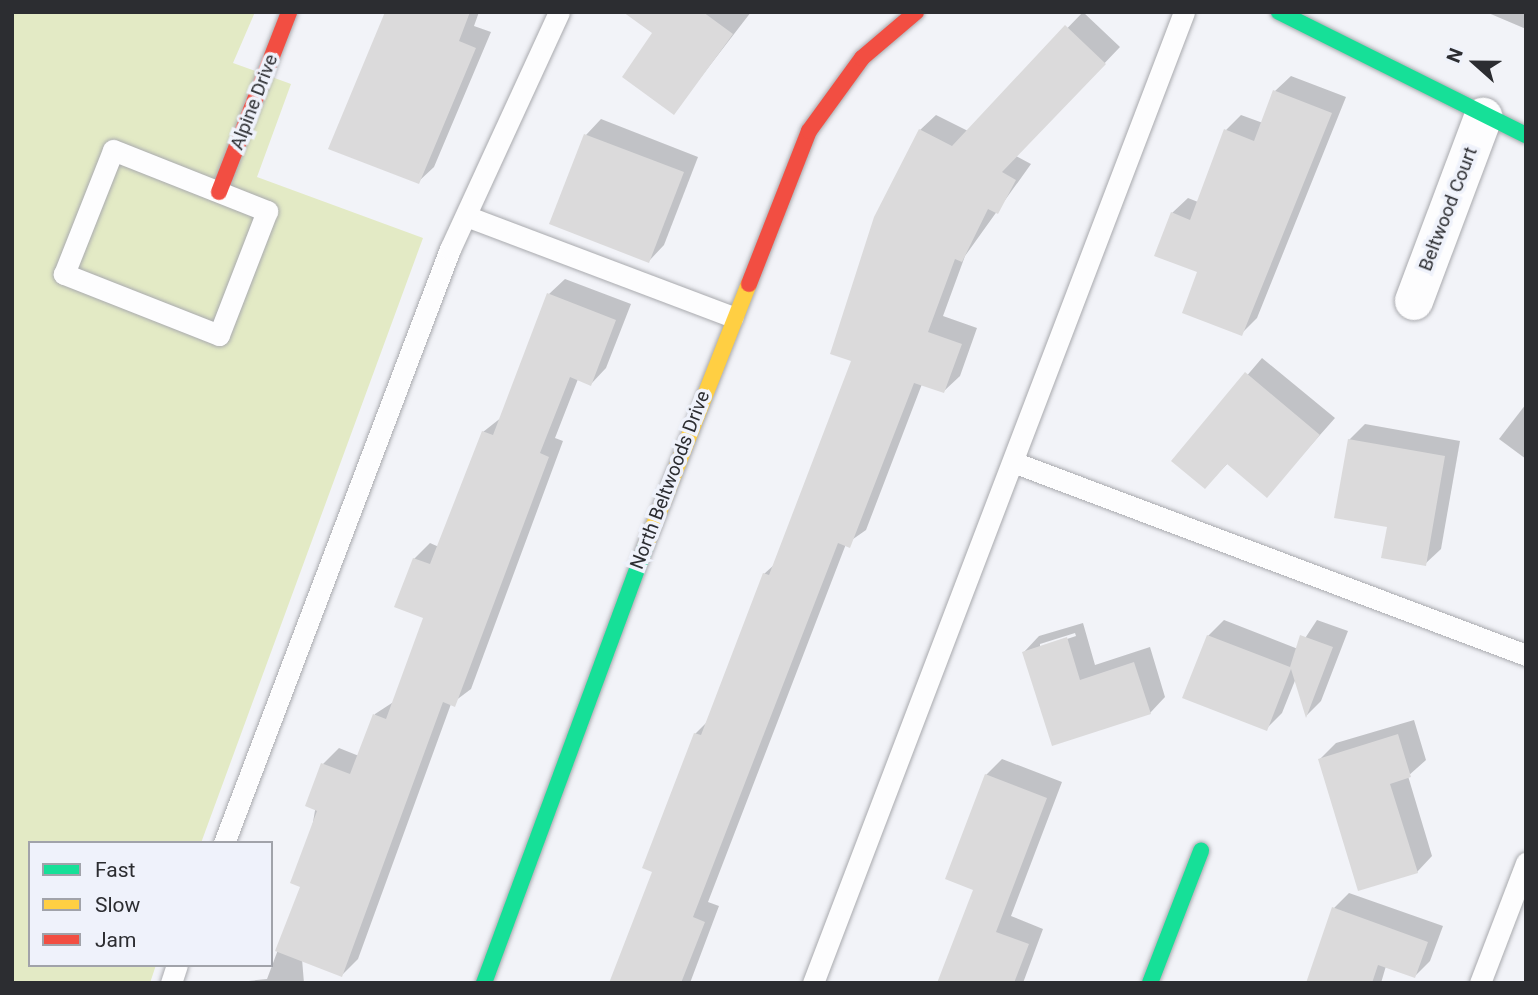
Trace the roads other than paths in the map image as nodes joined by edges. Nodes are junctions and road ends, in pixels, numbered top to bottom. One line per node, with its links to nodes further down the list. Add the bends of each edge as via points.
1 (289, 12): 8 (street, Alpine Drive)
2 (559, 12): 9 (lane)
3 (916, 12): 11 (street, North Beltwoods Drive, via 862,58 808,131)
4 (1184, 12): 12 (lane)
5 (1279, 12): 6 (street)
6 (1483, 117): 7 (street); 10 (street, Beltwood Court)
7 (1526, 135)
8 (219, 192): 8 (lane, via 113,150 64,274 219,335 267,211)
9 (466, 216): 11 (lane); 14 (lane)
10 (1414, 301)
11 (733, 317): 17 (street, North Beltwoods Drive)
12 (1013, 462): 13 (lane); 18 (lane)
13 (1526, 655)
14 (225, 841)
15 (1201, 851): 19 (street)
16 (1526, 863): 20 (lane)
17 (484, 983)
18 (813, 983)
19 (1150, 983)
20 (1480, 983)

